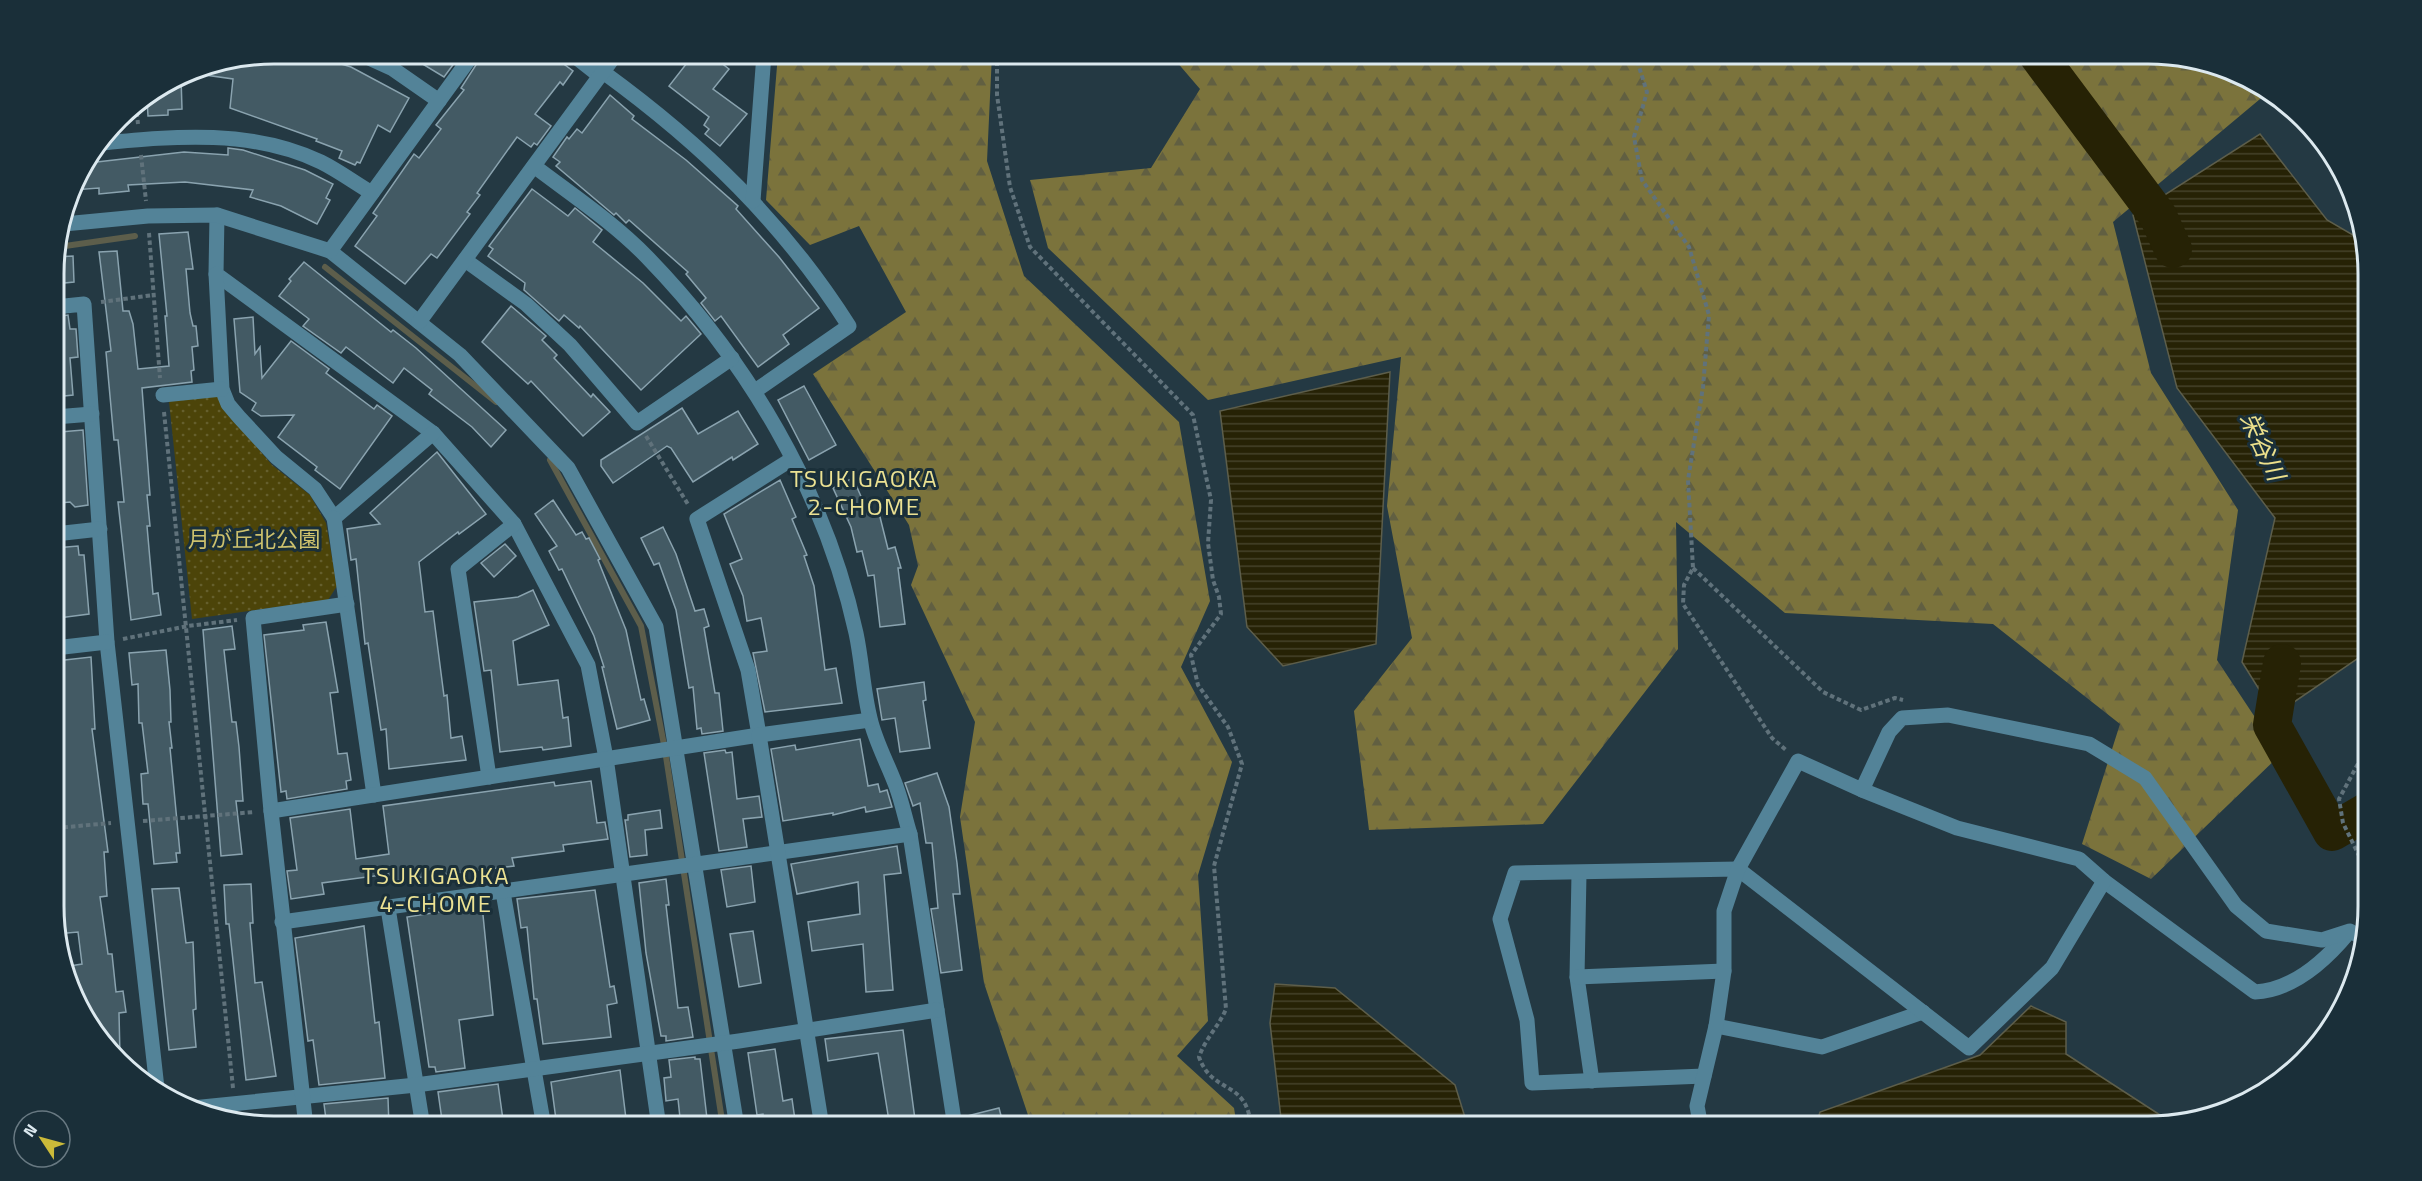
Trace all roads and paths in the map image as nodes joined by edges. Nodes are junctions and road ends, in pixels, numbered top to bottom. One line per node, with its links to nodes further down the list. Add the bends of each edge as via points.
1 (1638, 64): 38 (path, via 1647,92 1634,137 1642,180 1689,247 1709,315 1703,387 1688,480)
2 (384, 65): 9 (street)
3 (465, 65): 9 (street)
4 (588, 65): 8 (street)
5 (608, 65): 8 (street)
6 (763, 65): 13 (street)
7 (997, 65): 93 (path, via 997,95 1010,187 1030,247 1193,415 1211,500 1209,543 1221,614 1191,655 1198,685 1228,727 1242,764 1214,866 1226,1009 1198,1057 1214,1081 1234,1089 1247,1103)
8 (602, 74): 11 (street); 13 (street, via 680,132)
9 (439, 101): 12 (street)
10 (112, 142): 12 (street, via 164,137 234,138 320,162)
11 (534, 166): 18 (street); 24 (street, via 646,256)
12 (372, 193): 17 (street)
13 (753, 201): 26 (street, via 822,283 849,326)
14 (217, 215): 15 (street); 17 (street); 19 (street)
15 (148, 216): 16 (street); 20 (path)
16 (71, 223)
17 (330, 251): 23 (street)
18 (465, 260): 23 (street); 30 (street, via 534,311 570,345)
19 (216, 274): 25 (street); 31 (street)
20 (153, 295): 21 (path); 27 (path)
21 (84, 304): 22 (street); 28 (street)
22 (65, 305)
23 (419, 322): 47 (street, via 460,355 568,468 656,627)
24 (732, 358): 26 (street); 30 (street)
25 (222, 389): 27 (street); 33 (street, via 238,417 276,457 315,489)
26 (755, 391): 32 (street)
27 (163, 395): 41 (path)
28 (92, 414): 29 (street); 36 (street)
29 (65, 416)
30 (637, 423): 34 (path)
31 (433, 433): 33 (street); 35 (street)
32 (792, 459): 34 (street); 45 (street, via 825,529 856,632)
33 (334, 518): 39 (street)
34 (697, 519): 46 (street, via 748,670)
35 (514, 524): 48 (street, via 588,665); 51 (street, via 458,569)
36 (100, 530): 37 (street); 42 (street)
37 (65, 533)
38 (1693, 568): 44 (path, via 1823,692 1861,710 1895,698); 49 (path, via 1684,585 1683,604 1772,738)
39 (347, 604): 40 (street); 53 (street)
40 (253, 618): 41 (path); 54 (street)
41 (188, 626): 42 (path); 55 (path)
42 (107, 642): 43 (street); 56 (street)
43 (64, 647)
44 (1905, 700)
45 (870, 720): 46 (street); 58 (street)
46 (759, 735): 47 (street); 59 (street)
47 (676, 749): 48 (street); 61 (street)
48 (606, 758): 51 (street); 64 (street)
49 (1798, 760): 52 (street); 62 (street)
50 (2358, 764): 60 (path, via 2339,799 2343,823)
51 (489, 777): 53 (street)
52 (1862, 790): 65 (street, via 1957,828 2079,859); 69 (street, via 1889,732 1902,718 1948,715 2089,744 2145,778 2236,906 2266,931 2322,940)
53 (374, 795): 54 (street)
54 (271, 812): 55 (path); 68 (street)
55 (206, 815): 56 (path); 84 (path)
56 (128, 822): 57 (path); 80 (street)
57 (64, 827)
58 (910, 834): 59 (street); 72 (street)
59 (780, 853): 61 (street); 75 (street)
60 (2358, 854)
61 (696, 865): 64 (street); 76 (street)
62 (1738, 869): 63 (street); 70 (street, via 1725,911); 73 (street)
63 (1579, 874): 71 (street); 81 (street, via 1515,873 1500,919 1527,1020 1532,1083)
64 (622, 876): 66 (street); 77 (street)
65 (2104, 881): 69 (street, via 2255,992 2269,991 2311,970); 73 (street, via 2052,968 1969,1048)
66 (504, 892): 67 (street); 78 (street)
67 (388, 908): 68 (street); 82 (street)
68 (282, 922): 83 (street)
69 (2355, 934)
70 (1724, 971): 71 (street); 74 (street)
71 (1577, 977): 81 (street)
72 (937, 1010): 75 (street); 92 (street)
73 (1923, 1012): 74 (street, via 1822,1047)
74 (1716, 1026): 79 (street)
75 (807, 1031): 76 (street); 91 (street)
76 (724, 1043): 77 (street); 90 (street)
77 (648, 1054): 78 (street); 89 (street)
78 (535, 1068): 82 (street); 88 (street)
79 (1704, 1076): 81 (street); 94 (street, via 1697,1106)
80 (156, 1080)
81 (1592, 1081)
82 (416, 1086): 83 (street); 87 (street)
83 (301, 1096): 84 (street); 86 (street)
84 (235, 1103): 85 (street)
85 (210, 1106)
86 (304, 1116)
87 (421, 1116)
88 (542, 1116)
89 (657, 1116)
90 (735, 1116)
91 (820, 1116)
92 (953, 1116)
93 (1249, 1116)
94 (1699, 1116)

